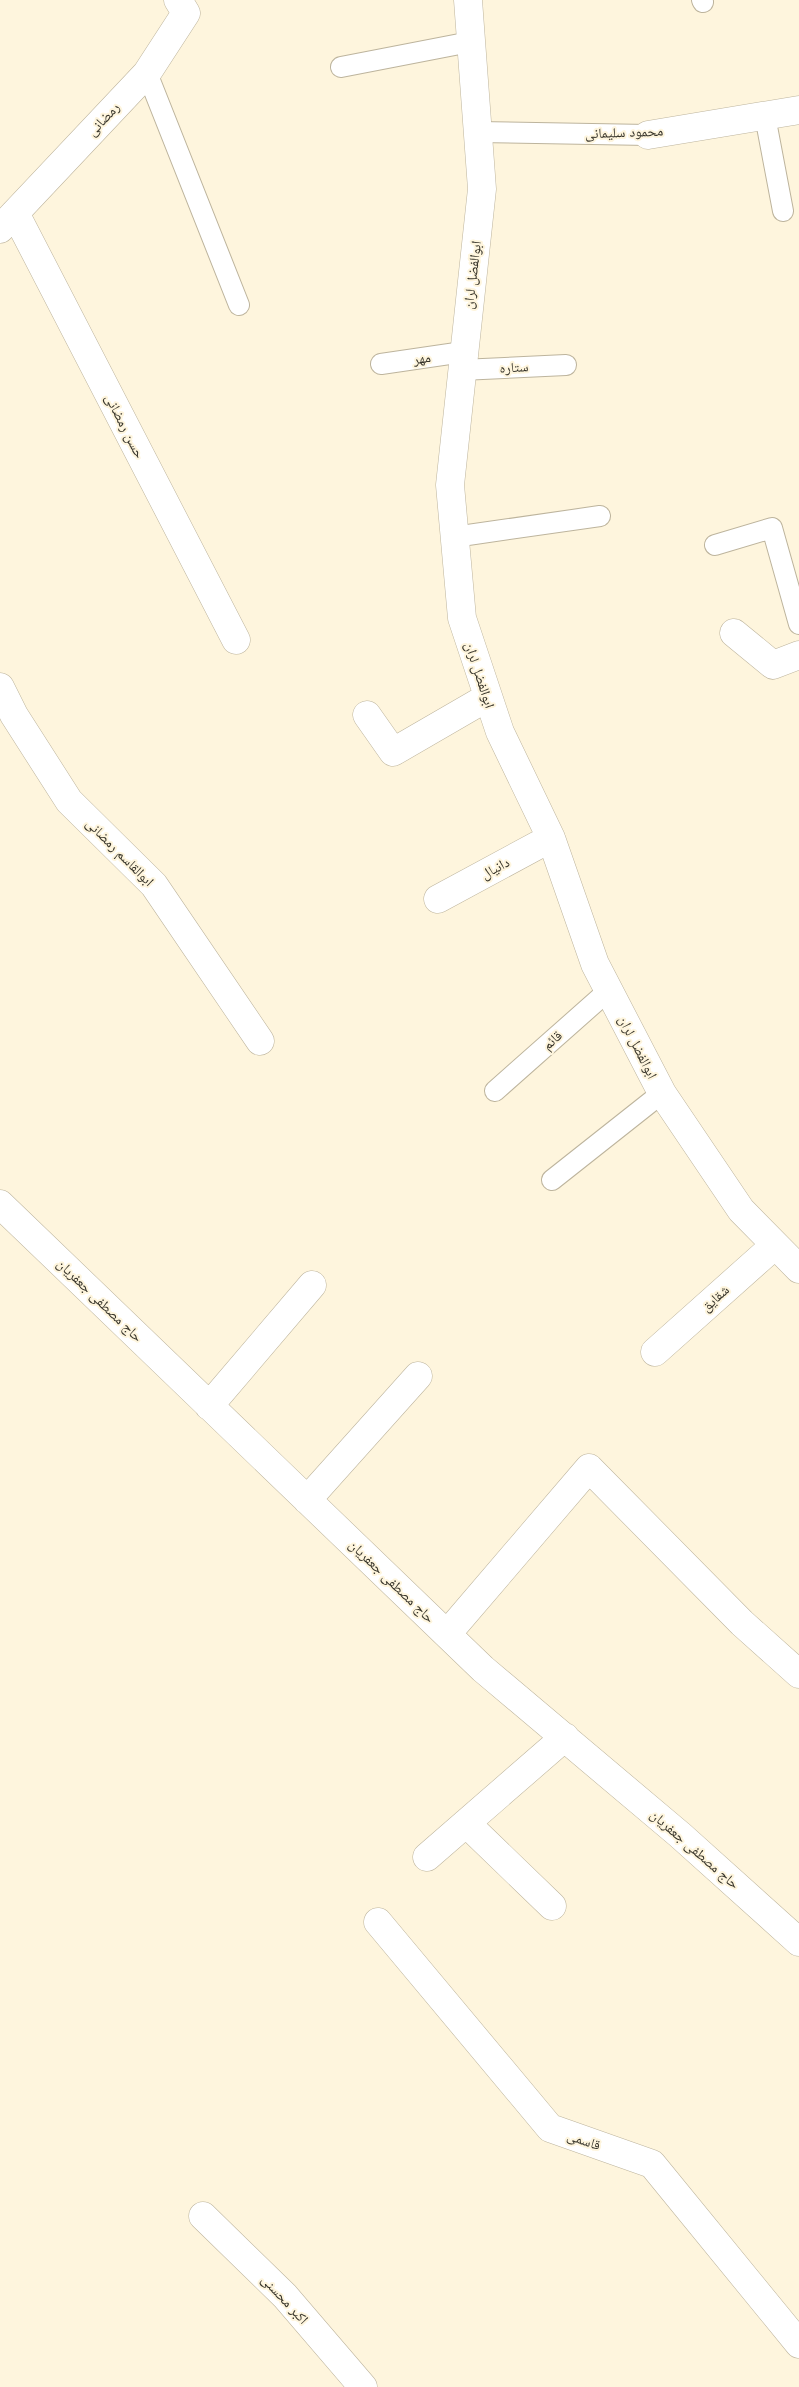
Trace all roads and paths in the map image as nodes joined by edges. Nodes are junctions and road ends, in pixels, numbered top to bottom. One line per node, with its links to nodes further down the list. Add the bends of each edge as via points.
1 (178, 0): 5 (street, رمضانی, via 186,13)
2 (468, 0): 3 (street, ابوالفضل لران)
3 (470, 42): 4 (lane); 8 (street, ابوالفضل لران)
4 (341, 66)
5 (147, 73): 11 (street, رمضانی); 12 (lane)
6 (799, 110): 7 (street, محمود سلیمانی)
7 (765, 116): 9 (street, محمود سلیمانی); 10 (lane)
8 (477, 132): 9 (lane, محمود سلیمانی); 13 (street, ابوالفضل لران, via 482,189)
9 (648, 135)
10 (783, 211)
11 (8, 221): 21 (street, حسن رمضانی)
12 (239, 304)
13 (462, 361): 14 (lane, مهر); 15 (lane, ستاره); 17 (street, ابوالفضل لران, via 450,485)
14 (381, 364)
15 (566, 365)
16 (600, 516): 17 (lane)
17 (454, 536): 24 (street, ابوالفضل لران, via 462,618)
18 (715, 545): 19 (lane, via 772,528)
19 (799, 624)
20 (734, 633): 22 (street, via 774,664)
21 (236, 640)
22 (799, 655)
23 (0, 687): 29 (street, ابوالقاسم رمضانی, via 14,715 69,801 154,885)
24 (488, 697): 25 (street, via 394,752); 26 (street, ابوالفضل لران, via 500,732)
25 (367, 715)
26 (551, 838): 27 (street, دانیال); 28 (street, ابوالفضل لران, via 595,964)
27 (438, 899)
28 (609, 990): 30 (lane, قائم); 31 (street, ابوالفضل لران)
29 (260, 1041)
30 (494, 1091)
31 (662, 1093): 32 (lane); 34 (street, ابوالفضل لران, via 741,1210)
32 (552, 1180)
33 (0, 1204): 39 (street, حاج مصطفی جعفریان)
34 (776, 1245): 35 (street, ابوالفضل لران); 37 (street, شقایق)
35 (799, 1268)
36 (312, 1284): 39 (street)
37 (655, 1352)
38 (418, 1376): 40 (street)
39 (209, 1406): 40 (street, حاج مصطفی جعفریان)
40 (307, 1500): 41 (street, حاج مصطفی جعفریان)
41 (446, 1634): 42 (street, via 589,1468 742,1623); 43 (street, حاج مصطفی جعفریان)
42 (799, 1674)
43 (565, 1737): 44 (street); 48 (street, حاج مصطفی جعفریان)
44 (466, 1823): 45 (street); 46 (street)
45 (427, 1857)
46 (552, 1906)
47 (378, 1922): 50 (street, قاسمی, via 550,2128 652,2164)
48 (799, 1942)
49 (203, 2216): 51 (street, اکبر محسنی, via 285,2296)
50 (799, 2344)
51 (363, 2387)

